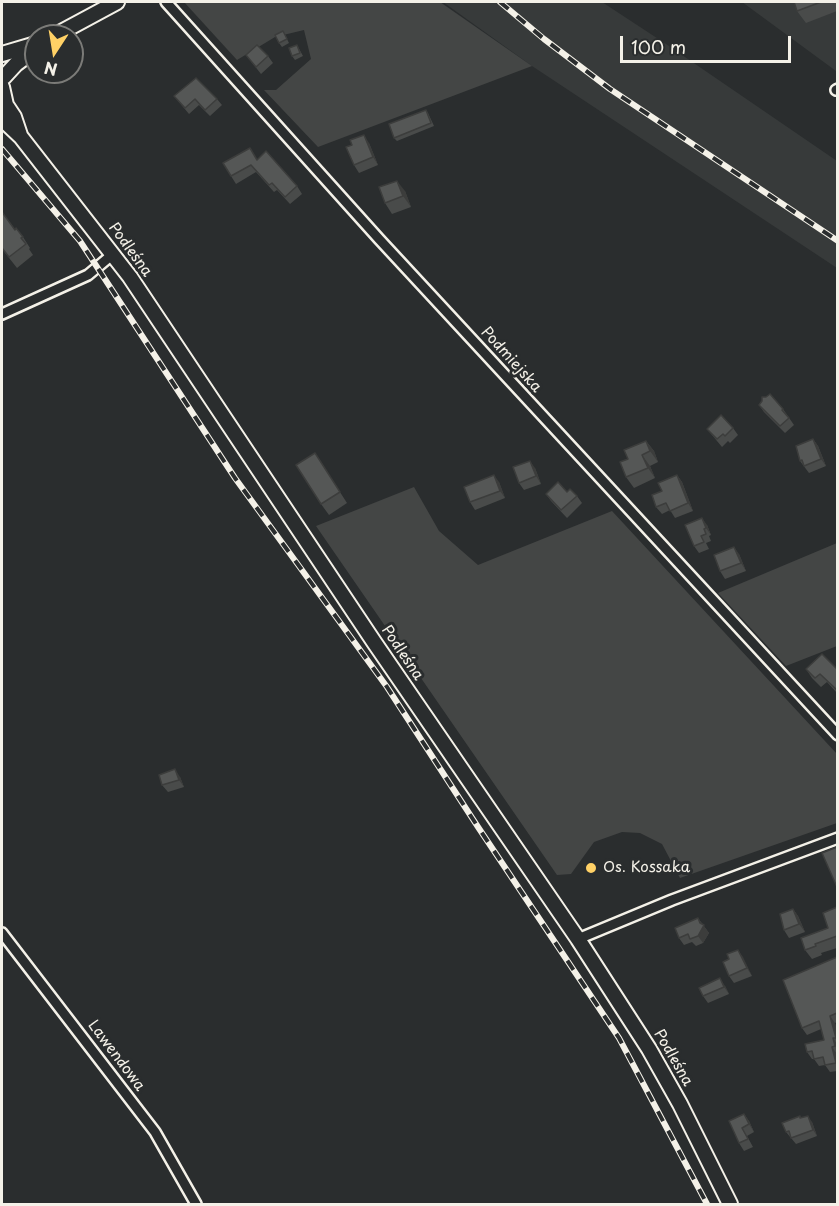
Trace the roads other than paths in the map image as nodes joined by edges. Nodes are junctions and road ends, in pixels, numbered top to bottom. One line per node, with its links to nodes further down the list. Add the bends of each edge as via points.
1 (117, 2): 3 (street)
2 (166, 2): 12 (street, Podmiejska)
3 (76, 24)
4 (24, 48): 5 (street)
5 (2, 54)
6 (24, 58): 7 (street)
7 (2, 79): 9 (street, Podleśna, via 6,105)
8 (2, 119): 9 (street, Podleśna)
9 (21, 136): 10 (street, Podleśna)
10 (113, 254): 11 (street, via 88,274); 15 (street, Podleśna)
11 (2, 314)
12 (837, 735)
13 (837, 838): 15 (street)
14 (2, 933): 16 (street, Lawendowa, via 154,1132)
15 (578, 939): 17 (street, Podleśna, via 680,1104)
16 (196, 1204)
17 (730, 1204)

